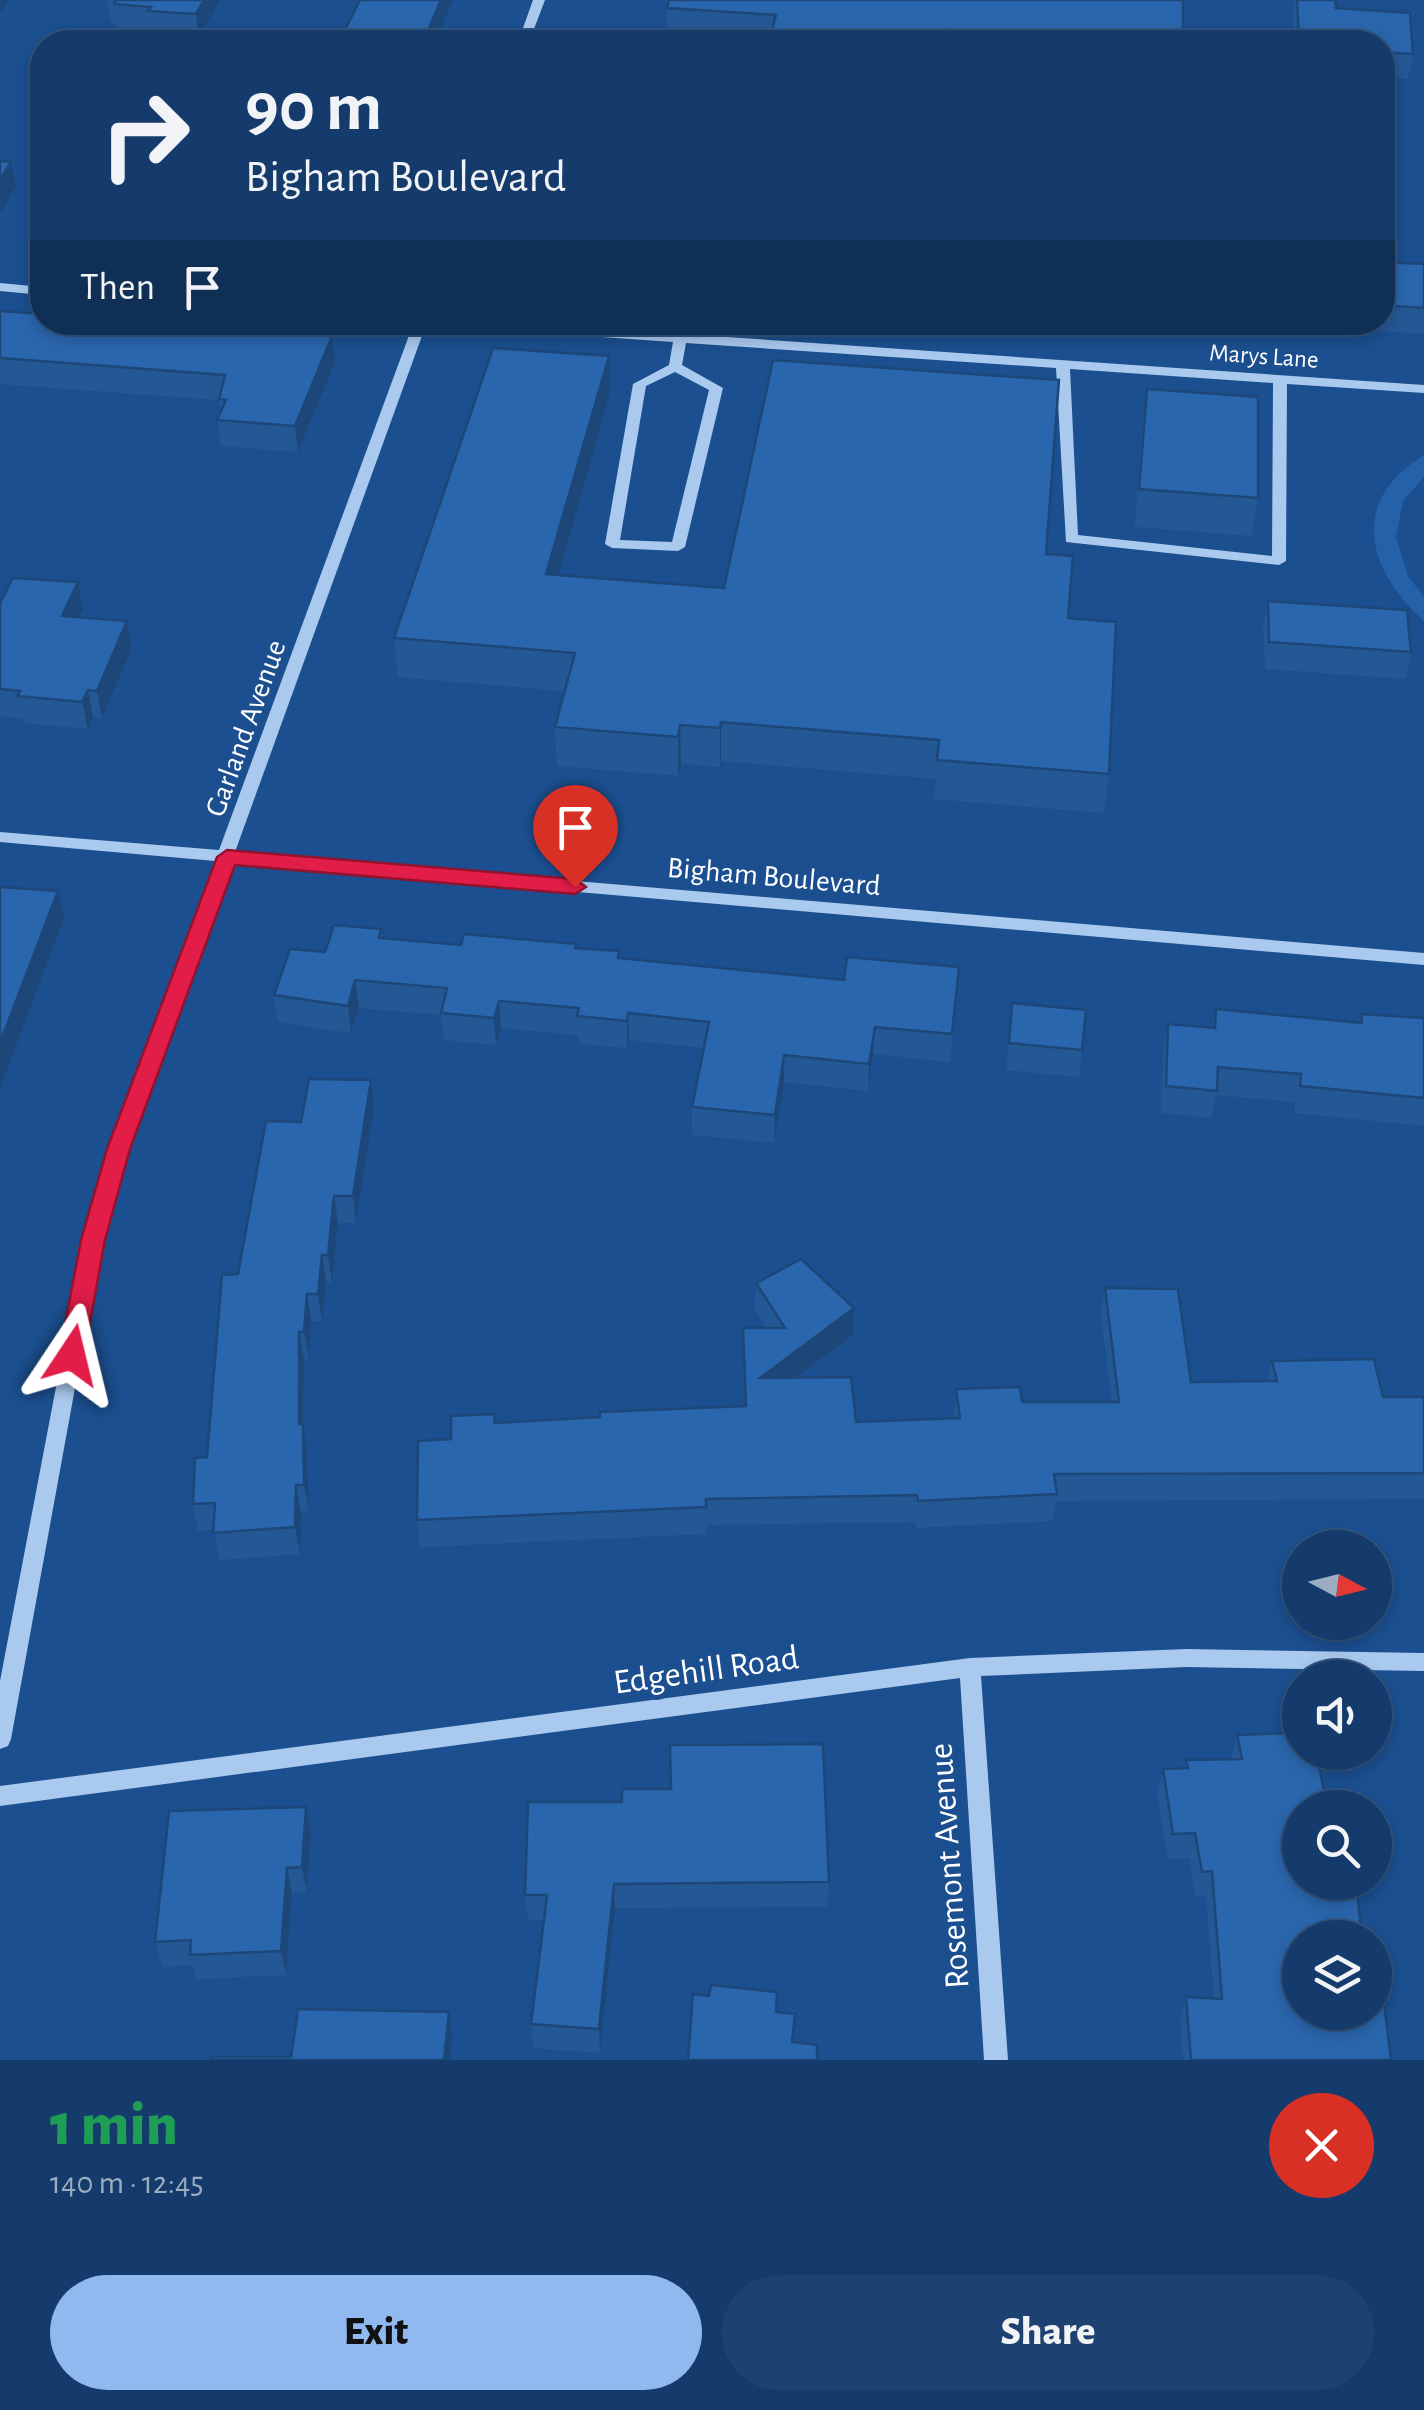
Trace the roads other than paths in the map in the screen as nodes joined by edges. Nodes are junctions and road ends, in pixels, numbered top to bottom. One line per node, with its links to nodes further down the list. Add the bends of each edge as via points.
1 (538, 0): 2 (street)
2 (527, 30)
3 (0, 288): 4 (street)
4 (30, 290)
5 (416, 335): 13 (street, Garland Avenue)
6 (605, 335): 7 (street, Marys Lane)
7 (680, 341): 8 (street, Marys Lane); 9 (street)
8 (1063, 365): 10 (street, Marys Lane); 10 (street, via 1070,539 1280,561)
9 (675, 366): 9 (street, via 716,388 678,547 612,544 640,384)
10 (1280, 379): 11 (street, Marys Lane)
11 (1424, 389)
12 (0, 837): 13 (street, Bigham Boulevard)
13 (227, 857): 14 (street, Bigham Boulevard); 17 (street, Garland Avenue, via 118,1149 93,1240)
14 (1424, 960)
15 (1424, 1662): 16 (street, Edgehill Road, via 1186,1658)
16 (970, 1666): 18 (street, Edgehill Road); 19 (street, Rosemont Avenue)
17 (0, 1739)
18 (0, 1796)
19 (996, 2060)

